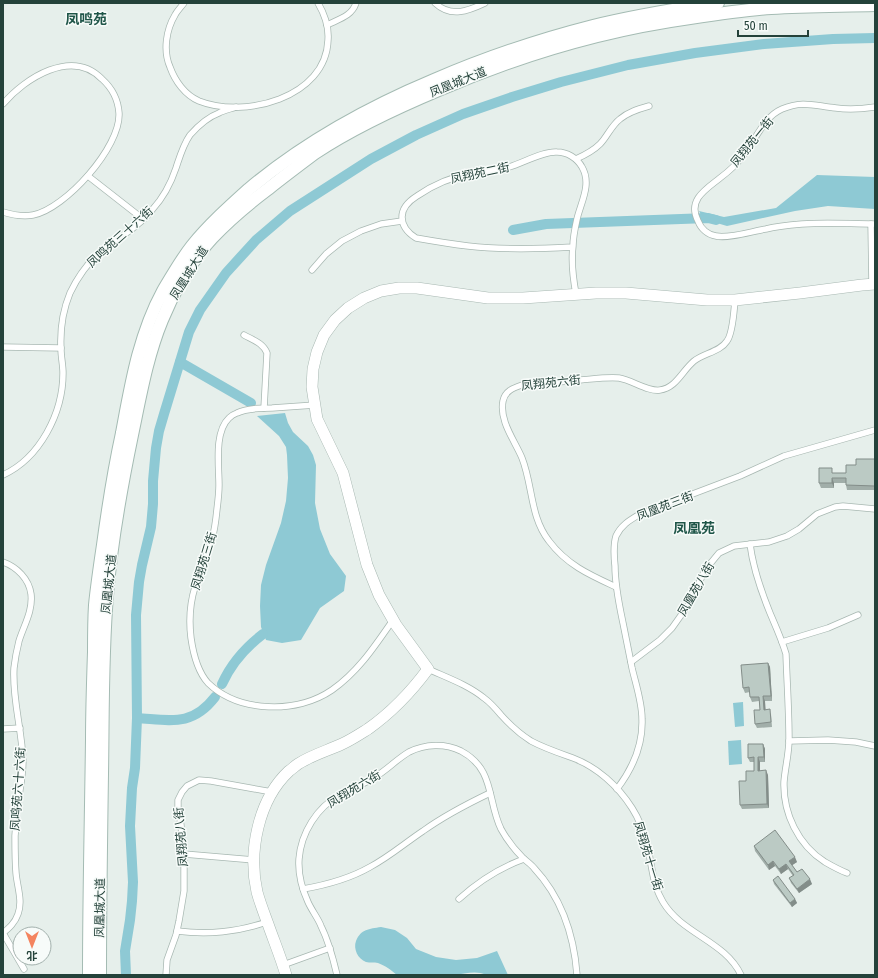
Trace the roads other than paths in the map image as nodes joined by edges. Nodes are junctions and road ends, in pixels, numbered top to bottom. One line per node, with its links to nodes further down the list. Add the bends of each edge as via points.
1 (184, 3): 11 (lane, via 175,15 166,41 168,62 174,78 184,91 198,100 217,106)
2 (318, 3): 8 (lane)
3 (356, 3): 8 (lane, via 346,16)
4 (435, 3): 5 (lane, via 457,12 467,11)
5 (485, 3)
6 (718, 3): 59 (main road, 凤凰城大道, via 618,20 526,45 412,89 370,109 342,124 270,172 212,223 178,266 149,321 133,376 114,469 100,566 94,640)
7 (875, 5): 60 (main road, 凤凰城大道, via 769,8 686,18 605,34 543,51 469,77 383,115 318,152 285,175 228,222 196,257 174,294 152,345 119,504 107,592)
8 (327, 24): 11 (lane, via 328,47 324,61 305,85 275,101 256,106)
9 (3, 103): 14 (lane, via 30,80 55,68 70,65 85,68 99,75 110,86 119,114 117,129)
10 (649, 106): 13 (lane, via 633,111 620,120 601,144)
11 (236, 107): 16 (lane, 凤鸣苑三十六街, via 203,122 190,135 166,191)
12 (875, 107): 18 (lane, 凤翔苑一街, via 837,109 795,104 780,110 768,119 732,168 702,192 695,209 700,226 706,232 724,237 803,224)
13 (576, 158): 17 (lane, 凤翔苑二街, via 568,154 549,152 510,167 471,173 445,181 432,186 410,201 402,214); 19 (lane, via 586,175 587,184)
14 (88, 176): 15 (lane, via 69,194 33,215 18,216); 16 (lane)
15 (3, 212)
16 (143, 219): 26 (lane, 凤鸣苑三十六街, via 100,252 78,278 64,310)
17 (402, 221): 19 (lane, via 405,228 416,238 442,243 507,249); 20 (lane, via 381,224 342,241)
18 (873, 224): 21 (lane, 凤翔苑一街)
19 (572, 247): 22 (lane)
20 (312, 270)
21 (874, 284): 23 (street)
22 (576, 294): 23 (street); 27 (street, via 488,298 417,288 399,288 381,291 364,298 335,320 324,335 312,369)
23 (735, 300): 34 (lane, 凤翔苑六街, via 728,340 719,349 695,361 670,387 655,390 629,380 598,378 522,385 507,392 504,397 502,409 505,422 528,476 535,514 548,541 584,573)
24 (244, 335): 28 (lane, via 261,345 267,353)
25 (3, 347): 26 (lane)
26 (61, 348): 30 (lane, 凤鸣苑三十六街, via 62,391 54,420 42,442 25,460)
27 (314, 405): 28 (lane, 凤翔苑三街); 36 (street, via 317,419 343,473 373,580)
28 (264, 408): 36 (lane, 凤翔苑三街, via 235,413 225,422 221,435 217,514 212,537 194,588 191,609 192,642 203,676 218,691 245,703 284,707 304,703 320,697 352,673)
29 (875, 430): 34 (lane, 凤凰苑三街, via 784,456 628,521 621,527 615,542)
30 (3, 475)
31 (875, 509): 32 (lane, 凤凰苑八街, via 835,507 818,514 786,536 769,542)
32 (750, 544): 37 (lane, via 760,588); 38 (lane, 凤凰苑八街, via 734,546 719,553 705,570 689,604 672,628)
33 (3, 562): 40 (lane, 凤鸣苑六十六街, via 20,572 31,594 31,606 14,667 14,692)
34 (616, 587): 38 (lane, 凤凰苑三街)
35 (858, 615): 37 (lane, via 828,628)
36 (393, 620): 39 (street)
37 (782, 642): 42 (lane, via 786,654)
38 (631, 662): 44 (lane, 凤凰苑三街, via 642,710 642,729 634,760)
39 (428, 669): 44 (lane, 凤翔苑十一街, via 476,692 520,733 543,747 592,767); 45 (street, via 412,690 385,716 342,744 297,764)
40 (20, 728): 41 (lane); 55 (lane, 凤鸣苑六十六街, via 23,762 15,838 16,873 21,903 12,925)
41 (3, 729)
42 (789, 741): 43 (lane, via 828,740); 50 (lane, via 784,795 796,833 825,862)
43 (875, 746)
44 (617, 789): 64 (lane, 凤翔苑十一街, via 632,808 641,826 654,883 663,902 676,918 727,955)
45 (272, 792): 47 (lane, 凤翔苑八街, via 199,780 187,786 178,800); 49 (street, via 259,824)
46 (490, 793): 48 (lane, via 501,828); 51 (lane, via 442,818 369,868 344,879); 51 (lane, 凤翔苑六街, via 481,768 472,758 454,748 434,745 408,753 376,777 339,795 316,816 302,843 299,858)
47 (184, 854): 49 (lane); 54 (lane, 凤翔苑八街, via 184,891)
48 (524, 859): 52 (lane, via 489,875); 63 (lane, via 543,878 559,903 573,945)
49 (254, 860): 53 (street, via 257,892)
50 (847, 873)
51 (303, 889): 56 (lane, 凤翔苑六街)
52 (459, 898)
53 (267, 922): 54 (lane, via 224,932); 58 (street)
54 (177, 931): 61 (lane, 凤翔苑八街, via 167,960)
55 (3, 933): 57 (lane, 凤鸣苑六十六街)
56 (330, 948): 58 (lane); 62 (lane, 凤翔苑六街)
57 (24, 969)
58 (284, 970)
59 (89, 975)
60 (100, 975)
61 (166, 975)
62 (337, 975)
63 (577, 975)
64 (741, 975)

